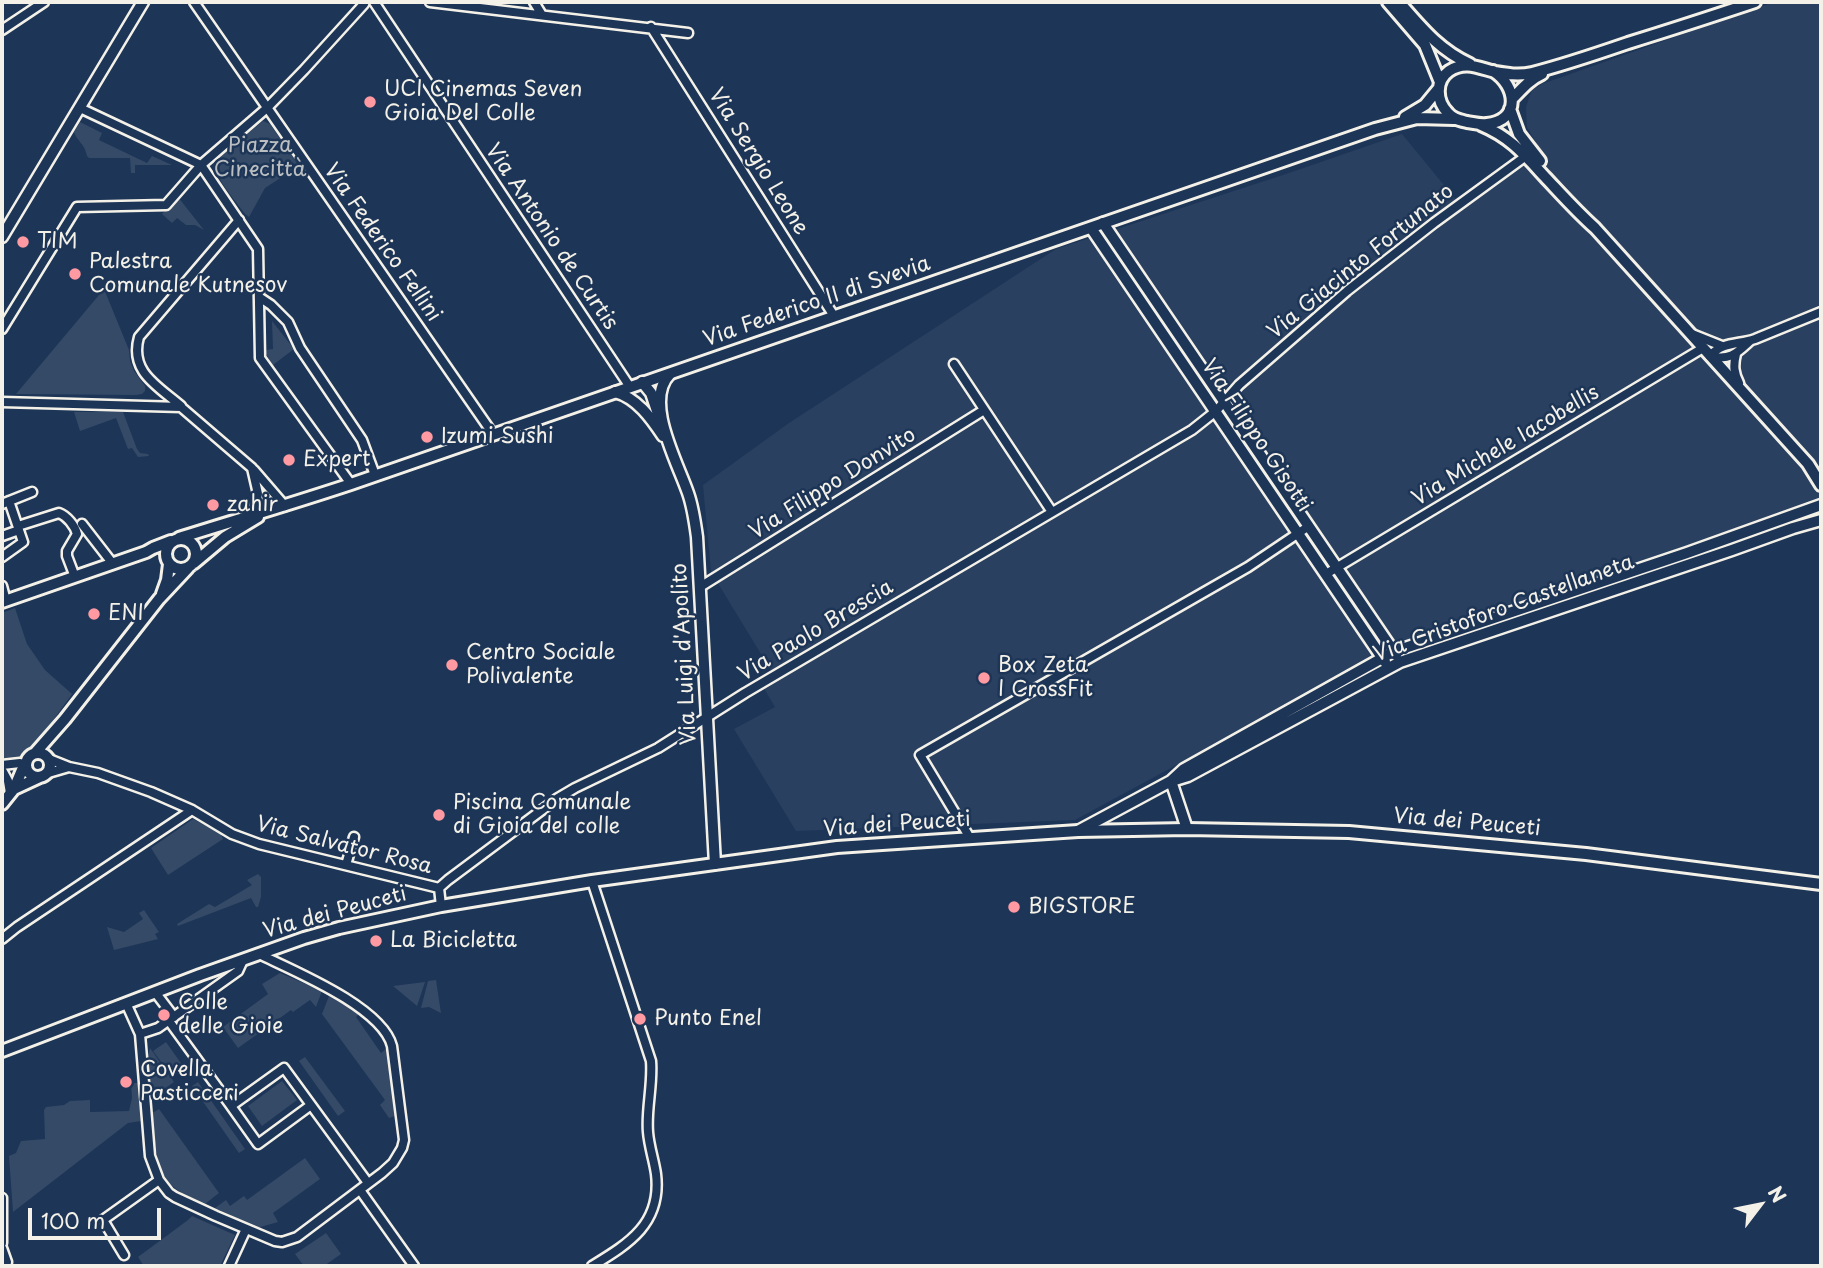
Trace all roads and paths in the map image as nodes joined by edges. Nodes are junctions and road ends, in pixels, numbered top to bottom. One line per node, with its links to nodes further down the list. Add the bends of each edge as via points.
1 (44, 2): 13 (street)
2 (143, 2): 20 (street)
3 (194, 2): 21 (street, Via Federico Fellini)
4 (374, 2): 44 (street, Via Antonio de Curtis)
5 (430, 2): 11 (street)
6 (534, 2): 11 (street)
7 (1388, 2): 18 (main road, via 1425,44)
8 (1399, 2): 16 (main road, via 1434,42)
9 (1755, 2): 15 (main road)
10 (364, 4): 21 (street)
11 (542, 15): 12 (street)
12 (651, 27): 14 (street); 34 (street, Via Sergio Leone)
13 (2, 30)
14 (688, 33)
15 (1567, 64): 17 (main road, via 1524,74); 19 (main road, via 1534,78)
16 (1472, 65): 17 (main road); 18 (main road, via 1450,70)
17 (1493, 71): 19 (main road, via 1510,89)
18 (1440, 85): 22 (main road, via 1441,104); 24 (main road, via 1416,112)
19 (1511, 104): 23 (main road, via 1500,120); 30 (main road, via 1523,141)
20 (80, 108): 26 (street); 31 (street)
21 (267, 108): 26 (street); 54 (street, Via Federico Fellini)
22 (1454, 119): 23 (main road); 24 (main road, via 1417,118)
23 (1481, 125): 25 (main road, via 1507,138)
24 (1376, 130): 28 (main road, Via Federico II di Svevia)
25 (1526, 156): 30 (main road); 48 (street, Via Giacinto Fortunato, via 1347,291)
26 (201, 165): 27 (street); 35 (street, via 166,205 77,207)
27 (239, 220): 32 (street, via 258,252); 49 (street, via 139,337 136,357 141,370)
28 (1103, 223): 29 (main road, Via Federico II di Svevia); 48 (street, Via Filippo Gisotti)
29 (1090, 228): 34 (main road, Via Federico II di Svevia); 51 (street, Via Filippo Gisotti)
30 (1595, 228): 36 (main road)
31 (2, 237)
32 (259, 297): 59 (street, via 288,322 300,348 362,440); 60 (street, via 260,358)
33 (1821, 312): 37 (street)
34 (834, 316): 42 (main road, Via Federico II di Svevia)
35 (2, 329)
36 (1690, 333): 38 (street); 39 (main road)
37 (1751, 341): 38 (street); 40 (street)
38 (1722, 346): 39 (street, Via Michele Iacobellis)
39 (1707, 352): 40 (street, via 1724,358); 46 (main road); 81 (street, Via Michele Iacobellis)
40 (1736, 354): 46 (street, via 1734,373)
41 (954, 364): 50 (street)
42 (671, 373): 43 (main road, Via Federico II di Svevia); 53 (street, Via Luigi d'Apolito, via 661,388)
43 (642, 382): 44 (main road, Via Federico II di Svevia); 52 (street, via 640,397); 53 (street)
44 (630, 387): 45 (main road, Via Federico II di Svevia)
45 (615, 392): 52 (street, Via Luigi d'Apolito, via 628,397); 54 (main road, Via Federico II di Svevia)
46 (1744, 392): 56 (main road)
47 (2, 402): 49 (street)
48 (1224, 402): 51 (street, Via Giacinto Fortunato); 71 (street, Via Filippo Gisotti)
49 (181, 407): 57 (street)
50 (985, 410): 67 (street); 85 (street, Via Filippo Donvito)
51 (1216, 411): 67 (street, Via Paolo Brescia, via 1192,430); 73 (street, Via Filippo Gisotti)
52 (651, 418): 55 (street, Via Luigi d'Apolito)
53 (662, 420): 55 (street, Via Luigi d'Apolito)
54 (493, 434): 59 (main road, Via Federico II di Svevia)
55 (669, 446): 85 (street, Via Luigi d'Apolito, via 692,508)
56 (1808, 464): 58 (main road); 61 (main road)
57 (252, 468): 65 (street); 68 (street, via 258,494)
58 (1821, 473)
59 (375, 475): 60 (main road, Via Federico II di Svevia)
60 (351, 484): 65 (main road, Via Federico II di Svevia)
61 (1821, 485)
62 (32, 492): 63 (street)
63 (5, 502): 72 (street)
64 (1821, 505): 88 (street, Via Cristoforo Castellaneta)
65 (285, 506): 66 (main road, Via Federico II di Svevia)
66 (271, 511): 68 (main road, Via Federico II di Svevia); 80 (main road, Via Federico II di Svevia, via 225,537)
67 (1052, 512): 92 (street, Via Paolo Brescia)
68 (254, 514): 75 (main road, Via Federico II di Svevia)
69 (1821, 520): 90 (street, Via Cristoforo Castellaneta)
70 (82, 524): 79 (street)
71 (1308, 526): 73 (street); 81 (street, Via Filippo Gisotti)
72 (18, 528): 74 (street); 77 (street, via 23,542); 83 (street, via 59,513 65,515 77,534 66,551)
73 (1298, 533): 82 (street, Via Filippo Gisotti); 107 (street, via 920,755)
74 (2, 536)
75 (175, 540): 76 (main road, Via Federico II di Svevia); 78 (main road, via 165,551); 80 (main road, via 185,539 193,546 195,559)
76 (146, 552): 78 (main road); 79 (main road, Via Federico II di Svevia)
77 (2, 557)
78 (168, 562): 80 (main road, via 179,570); 86 (main road, Via Federico II di Svevia)
79 (113, 564): 83 (main road, Via Federico II di Svevia)
80 (190, 566): 86 (main road, Via Federico II di Svevia)
81 (1336, 568): 82 (street, Via Michele Iacobellis); 88 (street, Via Filippo Gisotti)
82 (1326, 574): 89 (street, Via Filippo Gisotti)
83 (75, 577): 87 (main road, Via Federico II di Svevia)
84 (2, 586): 87 (street)
85 (700, 587): 92 (street, Via Luigi d'Apolito)
86 (159, 600): 93 (main road, Via Federico II di Svevia)
87 (4, 602)
88 (1393, 652): 89 (street, Via Cristoforo Castellaneta); 90 (street, Via Filippo Gisotti)
89 (1382, 657): 91 (street, Via Filippo Gisotti); 100 (street, Via Cristoforo Castellaneta)
90 (1400, 662): 91 (street, Via Cristoforo Castellaneta)
91 (1389, 667): 100 (street, Via Cristoforo Castellaneta, via 1188,776)
92 (708, 717): 108 (street, Via Luigi d'Apolito); 112 (street, Via Paolo Brescia, via 658,748 558,798)
93 (54, 733): 94 (main road, Via Federico II di Svevia); 95 (main road)
94 (36, 752): 95 (main road); 96 (main road)
95 (49, 758): 98 (street, Via Salvator Rosa); 99 (main road, via 50,768)
96 (26, 765): 97 (street); 99 (main road, via 33,776); 101 (main road)
97 (2, 767): 101 (street)
98 (69, 767): 99 (street); 103 (street, Via Salvator Rosa, via 98,773)
99 (44, 775): 101 (main road)
100 (1171, 780): 104 (street); 105 (street)
101 (12, 791): 102 (main road)
102 (2, 804)
103 (192, 810): 109 (street, Via Salvator Rosa, via 259,844); 114 (street)
104 (1186, 829): 105 (main road, Via dei Peuceti); 111 (main road, Via dei Peuceti, via 1410,837)
105 (1078, 831): 107 (main road, Via dei Peuceti)
106 (354, 837): 109 (street)
107 (970, 838): 108 (main road, Via dei Peuceti, via 837,847)
108 (715, 864): 110 (main road, Via dei Peuceti)
109 (346, 865): 112 (street, Via Salvator Rosa)
110 (592, 881): 113 (main road, Via dei Peuceti); 134 (street, via 651,1061 647,1130 657,1186 649,1217 635,1237)
111 (1821, 884)
112 (439, 888): 113 (street, Via Salvator Rosa)
113 (441, 906): 115 (main road, Via dei Peuceti, via 315,934)
114 (2, 939)
115 (259, 954): 116 (main road, Via dei Peuceti); 125 (street, via 356,1005 390,1037 404,1140 393,1163)
116 (243, 960): 117 (main road, Via dei Peuceti); 119 (street, via 238,971)
117 (155, 992): 118 (main road, Via dei Peuceti); 119 (street)
118 (126, 1003): 120 (street); 121 (main road, Via dei Peuceti)
119 (172, 1019): 120 (street); 123 (street)
120 (140, 1034): 124 (street, via 150,1156)
121 (2, 1051)
122 (311, 1105): 123 (street, via 284,1068); 123 (street, via 258,1144); 125 (street)
123 (231, 1106)
124 (159, 1180): 128 (street, via 176,1197); 130 (street, via 103,1220)
125 (368, 1183): 126 (street)
126 (360, 1190): 128 (street, via 289,1241 275,1241); 133 (street)
127 (2, 1198): 129 (street)
128 (246, 1229): 132 (street)
129 (2, 1245): 131 (street)
130 (124, 1255)
131 (6, 1266)
132 (229, 1266)
133 (414, 1266)
134 (592, 1266)

